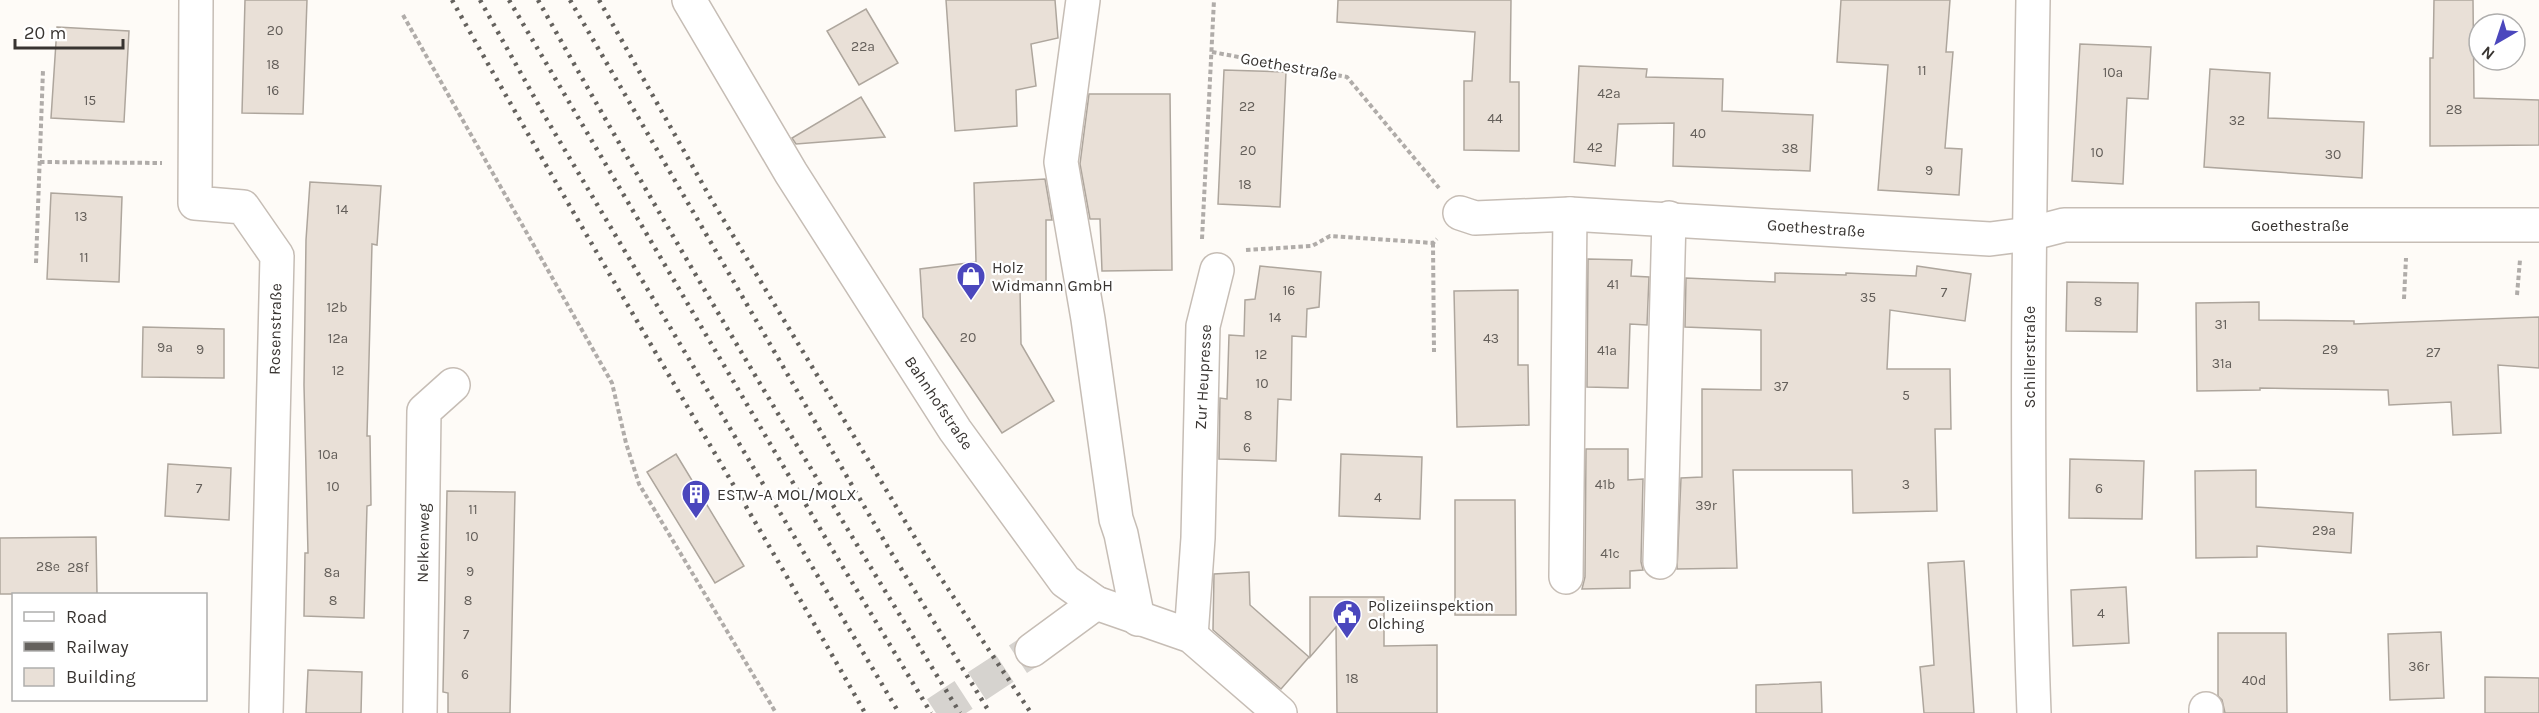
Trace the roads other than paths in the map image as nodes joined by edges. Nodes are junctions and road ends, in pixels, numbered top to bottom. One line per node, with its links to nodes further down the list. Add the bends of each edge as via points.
1 (689, 0): 14 (street, Bahnhofstraße, via 791,173 955,430 1065,581)
2 (1083, 0): 15 (street, via 1061,162 1116,519)
3 (2032, 0): 9 (street, Schillerstraße)
4 (196, 1): 18 (street, Rosenstraße, via 195,203 243,207 277,256)
5 (1460, 213): 6 (street, Goethestraße, via 1475,218)
6 (1570, 214): 7 (street, Goethestraße); 13 (street)
7 (1669, 218): 9 (street, Goethestraße, via 1990,239); 12 (street)
8 (2539, 225): 9 (street, Goethestraße, via 2064,225)
9 (2029, 234): 21 (street, Schillerstraße)
10 (1226, 260): 16 (street, Zur Heupresse, via 1203,327 1198,538)
11 (453, 385): 19 (street, Nelkenweg, via 424,411)
12 (1660, 562)
13 (1566, 577)
14 (1096, 603): 15 (street, Bahnhofstraße); 17 (street)
15 (1138, 619): 16 (street, Bahnhofstraße)
16 (1191, 636): 20 (street, Bahnhofstraße)
17 (1032, 650)
18 (266, 713)
19 (420, 713)
20 (1280, 713)
21 (2034, 713)

